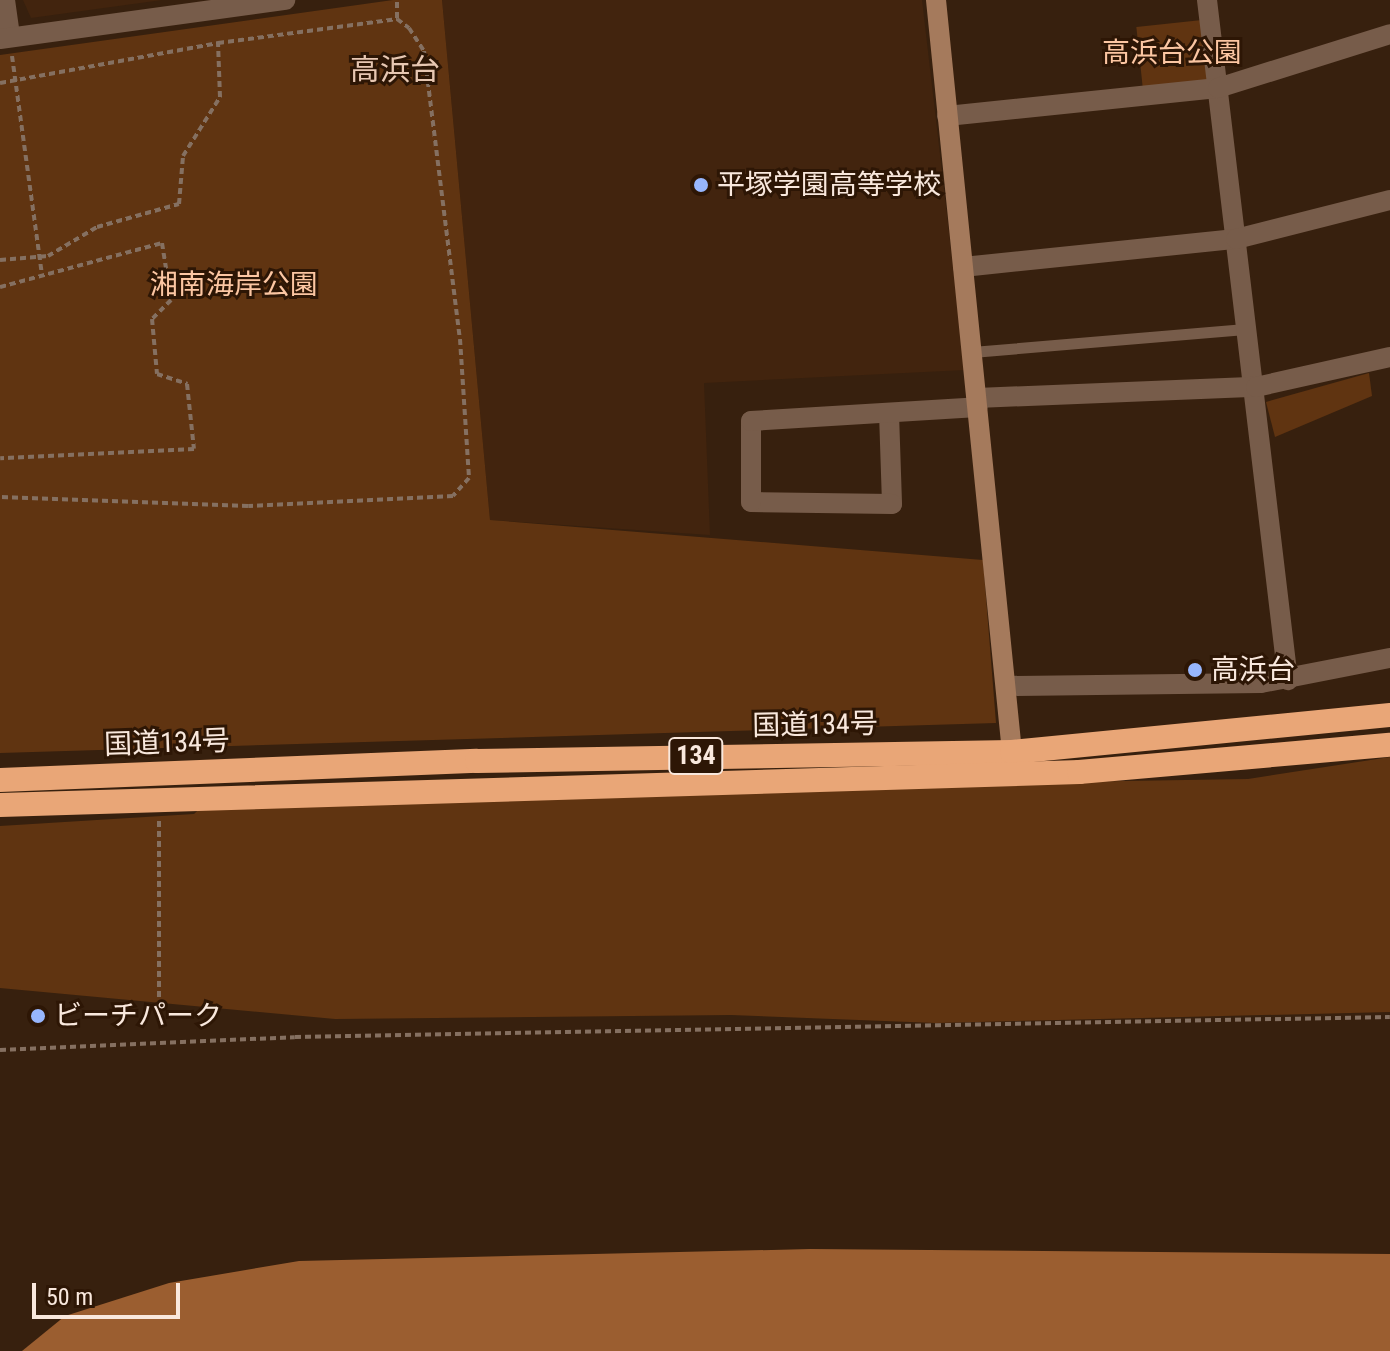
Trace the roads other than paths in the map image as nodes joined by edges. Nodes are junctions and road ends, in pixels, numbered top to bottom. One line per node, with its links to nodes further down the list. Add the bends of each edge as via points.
1 (5, 0): 5 (street)
2 (285, 0): 5 (street)
3 (936, 0): 8 (street)
4 (1207, 0): 7 (street)
5 (5, 38)
6 (1387, 41): 7 (street)
7 (1218, 88): 8 (street); 10 (street)
8 (947, 116): 11 (street)
9 (1390, 200): 10 (street)
10 (1236, 239): 11 (street); 12 (street)
11 (963, 267): 13 (street)
12 (1248, 329): 13 (lane); 15 (street)
13 (972, 352): 16 (street)
14 (1390, 357): 15 (street)
15 (1256, 387): 16 (street); 19 (street)
16 (977, 402): 17 (street); 20 (street)
17 (889, 413): 17 (street, via 751,421 751,502 892,504)
18 (1390, 658): 19 (street)
19 (1288, 680): 20 (street)
20 (1007, 686): 23 (street)
21 (1390, 715): 23 (highway, 国道134号 / 134)
22 (1390, 745): 25 (highway, 国道134号 / 134, via 1079,772)
23 (1012, 752): 24 (highway, 国道134号 / 134, via 477,761)
24 (0, 780)
25 (0, 805)

